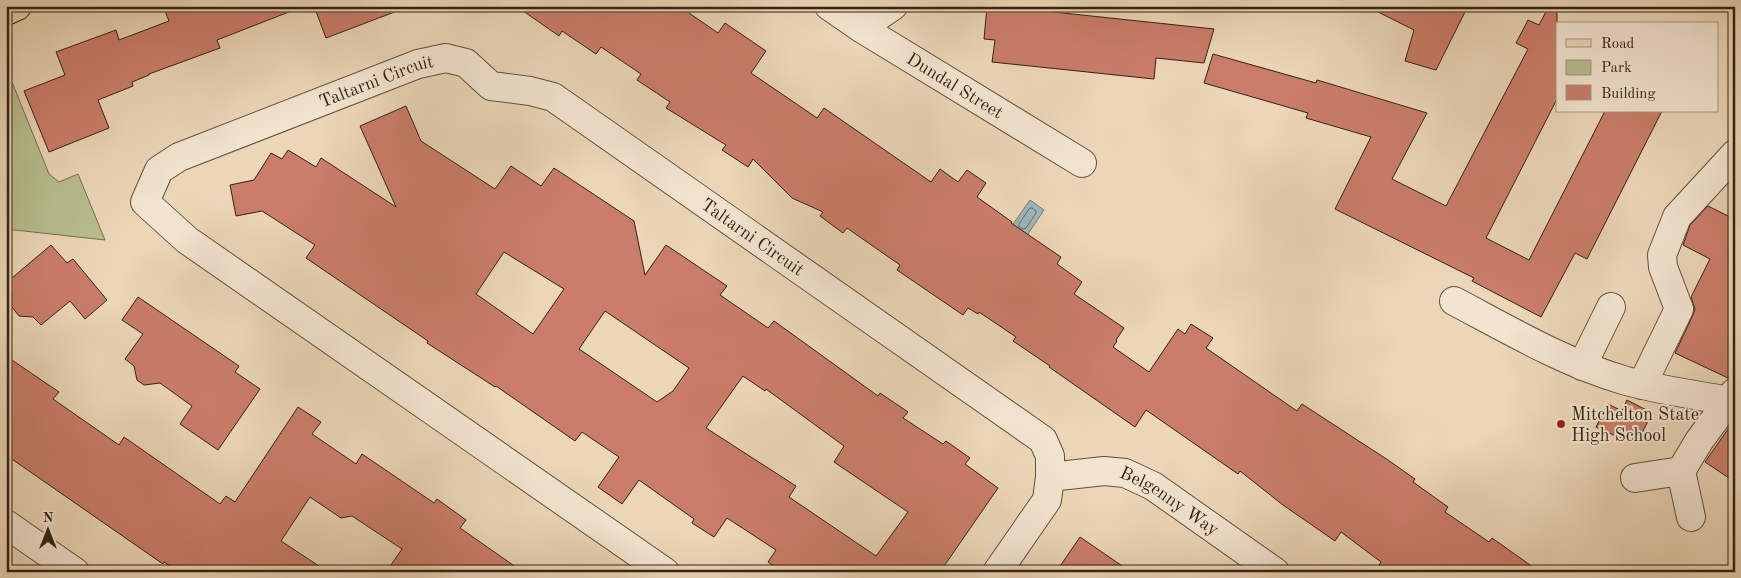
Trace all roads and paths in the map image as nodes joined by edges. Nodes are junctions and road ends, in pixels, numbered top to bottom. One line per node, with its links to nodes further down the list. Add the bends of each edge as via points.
1 (17, 6): 4 (main road)
2 (828, 6): 5 (street, Dundal Street)
3 (893, 6): 5 (street)
4 (6, 11)
5 (861, 28): 7 (street, Dundal Street)
6 (1735, 154): 11 (street, via 1677,217 1662,255 1663,267 1679,309)
7 (1082, 163)
8 (1454, 301): 10 (street)
9 (1611, 307): 10 (street)
10 (1582, 366): 11 (street)
11 (1642, 385): 12 (street)
12 (1731, 396): 13 (street)
13 (1681, 472): 15 (street); 16 (street)
14 (1050, 477): 19 (street, Taltarni Circuit, via 1050,456 1043,440 552,97 491,86 466,63 446,58 418,64 179,158 160,170 145,202 187,240); 20 (street, Taltarni Circuit, via 1047,500); 21 (street, Belgenny Way, via 1104,471 1125,473 1153,486)
15 (1635, 478)
16 (1691, 517)
17 (6, 524): 18 (street)
18 (75, 572)
19 (665, 572)
20 (998, 572)
21 (1275, 572)

